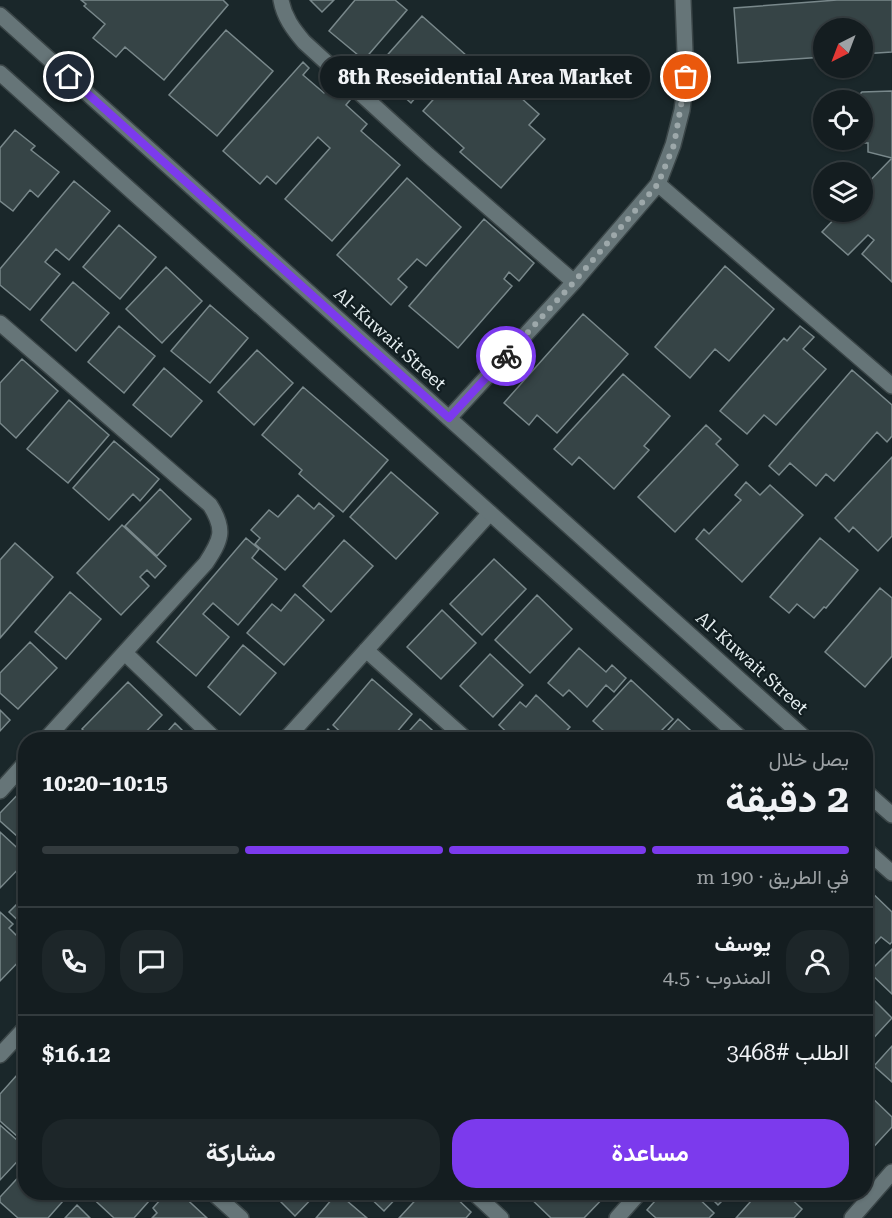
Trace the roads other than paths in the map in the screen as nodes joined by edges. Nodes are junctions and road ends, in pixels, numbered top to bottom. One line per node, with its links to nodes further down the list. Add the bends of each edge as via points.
1 (281, 0): 6 (street, via 290,25 304,42)
2 (682, 0): 5 (street, via 686,77 674,145)
3 (0, 15): 9 (street, Al-Kuwait Street)
4 (0, 73): 10 (street)
5 (658, 184): 6 (street); 8 (street)
6 (574, 282): 9 (street)
7 (0, 323): 12 (street, via 210,505 218,518 220,539 206,563)
8 (892, 386)
9 (449, 418): 18 (street, Al-Kuwait Street)
10 (490, 513): 11 (street); 17 (street)
11 (366, 650): 15 (street); 16 (street)
12 (124, 653): 13 (street); 14 (street)
13 (52, 732)
14 (208, 732)
15 (292, 732)
16 (458, 732)
17 (734, 732)
18 (798, 732)
19 (18, 771): 20 (street)
20 (0, 791)
21 (873, 798): 22 (street)
22 (892, 815)
23 (873, 856): 24 (street)
24 (892, 873)
25 (18, 1036): 26 (street)
26 (0, 1055)
27 (892, 1172): 28 (street)
28 (873, 1194)
29 (221, 1200): 33 (street)
30 (482, 1200): 34 (street)
31 (633, 1200): 35 (street)
32 (868, 1200): 36 (street)
33 (241, 1218)
34 (501, 1218)
35 (617, 1218)
36 (852, 1218)

